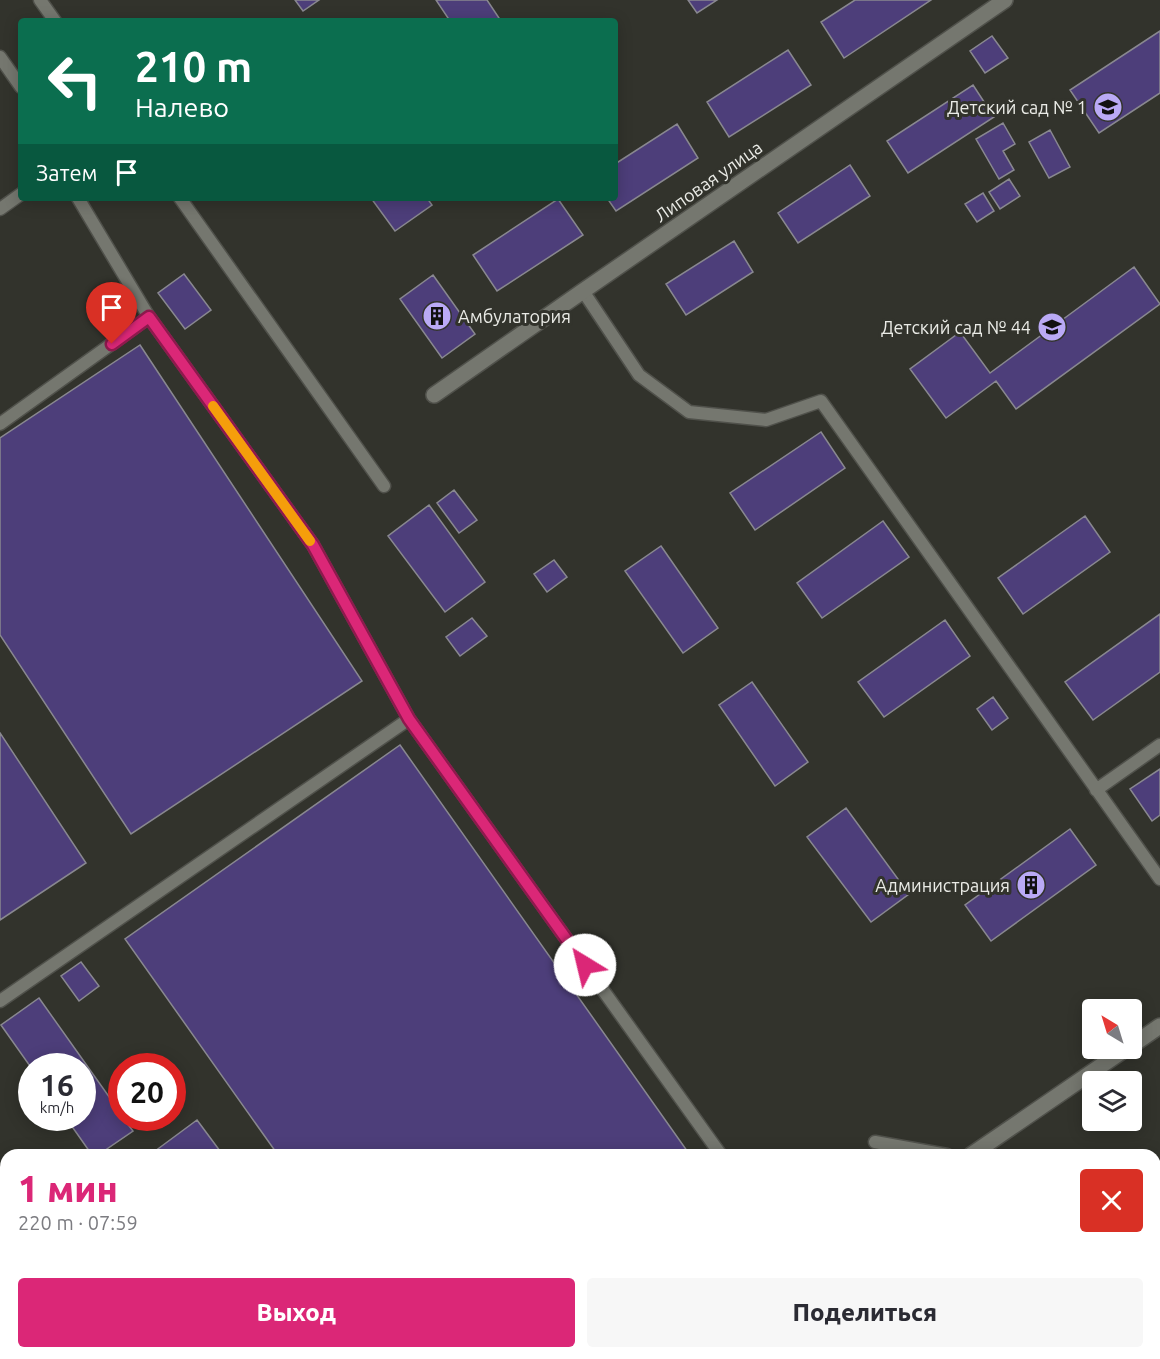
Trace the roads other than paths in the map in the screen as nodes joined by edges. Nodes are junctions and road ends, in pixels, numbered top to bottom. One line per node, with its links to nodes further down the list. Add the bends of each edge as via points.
1 (40, 0): 3 (lane)
2 (1005, 0): 10 (street, Липовая улица)
3 (53, 18)
4 (0, 57): 5 (lane)
5 (18, 83)
6 (18, 196): 9 (lane)
7 (80, 201): 11 (lane)
8 (182, 201): 14 (lane)
9 (0, 209)
10 (583, 291): 12 (street, Липовая улица); 17 (lane, via 639,375 688,412 766,420 821,401)
11 (149, 317): 13 (lane); 15 (lane, via 313,545)
12 (435, 395)
13 (0, 424)
14 (384, 486)
15 (409, 719): 19 (lane); 24 (lane)
16 (1160, 745): 17 (lane)
17 (1096, 790): 18 (lane)
18 (1160, 879)
19 (0, 1001)
20 (1160, 1026): 21 (street)
21 (1142, 1038)
22 (1111, 1059): 26 (street)
23 (875, 1142): 25 (lane)
24 (716, 1149)
25 (914, 1149)
26 (980, 1149)

